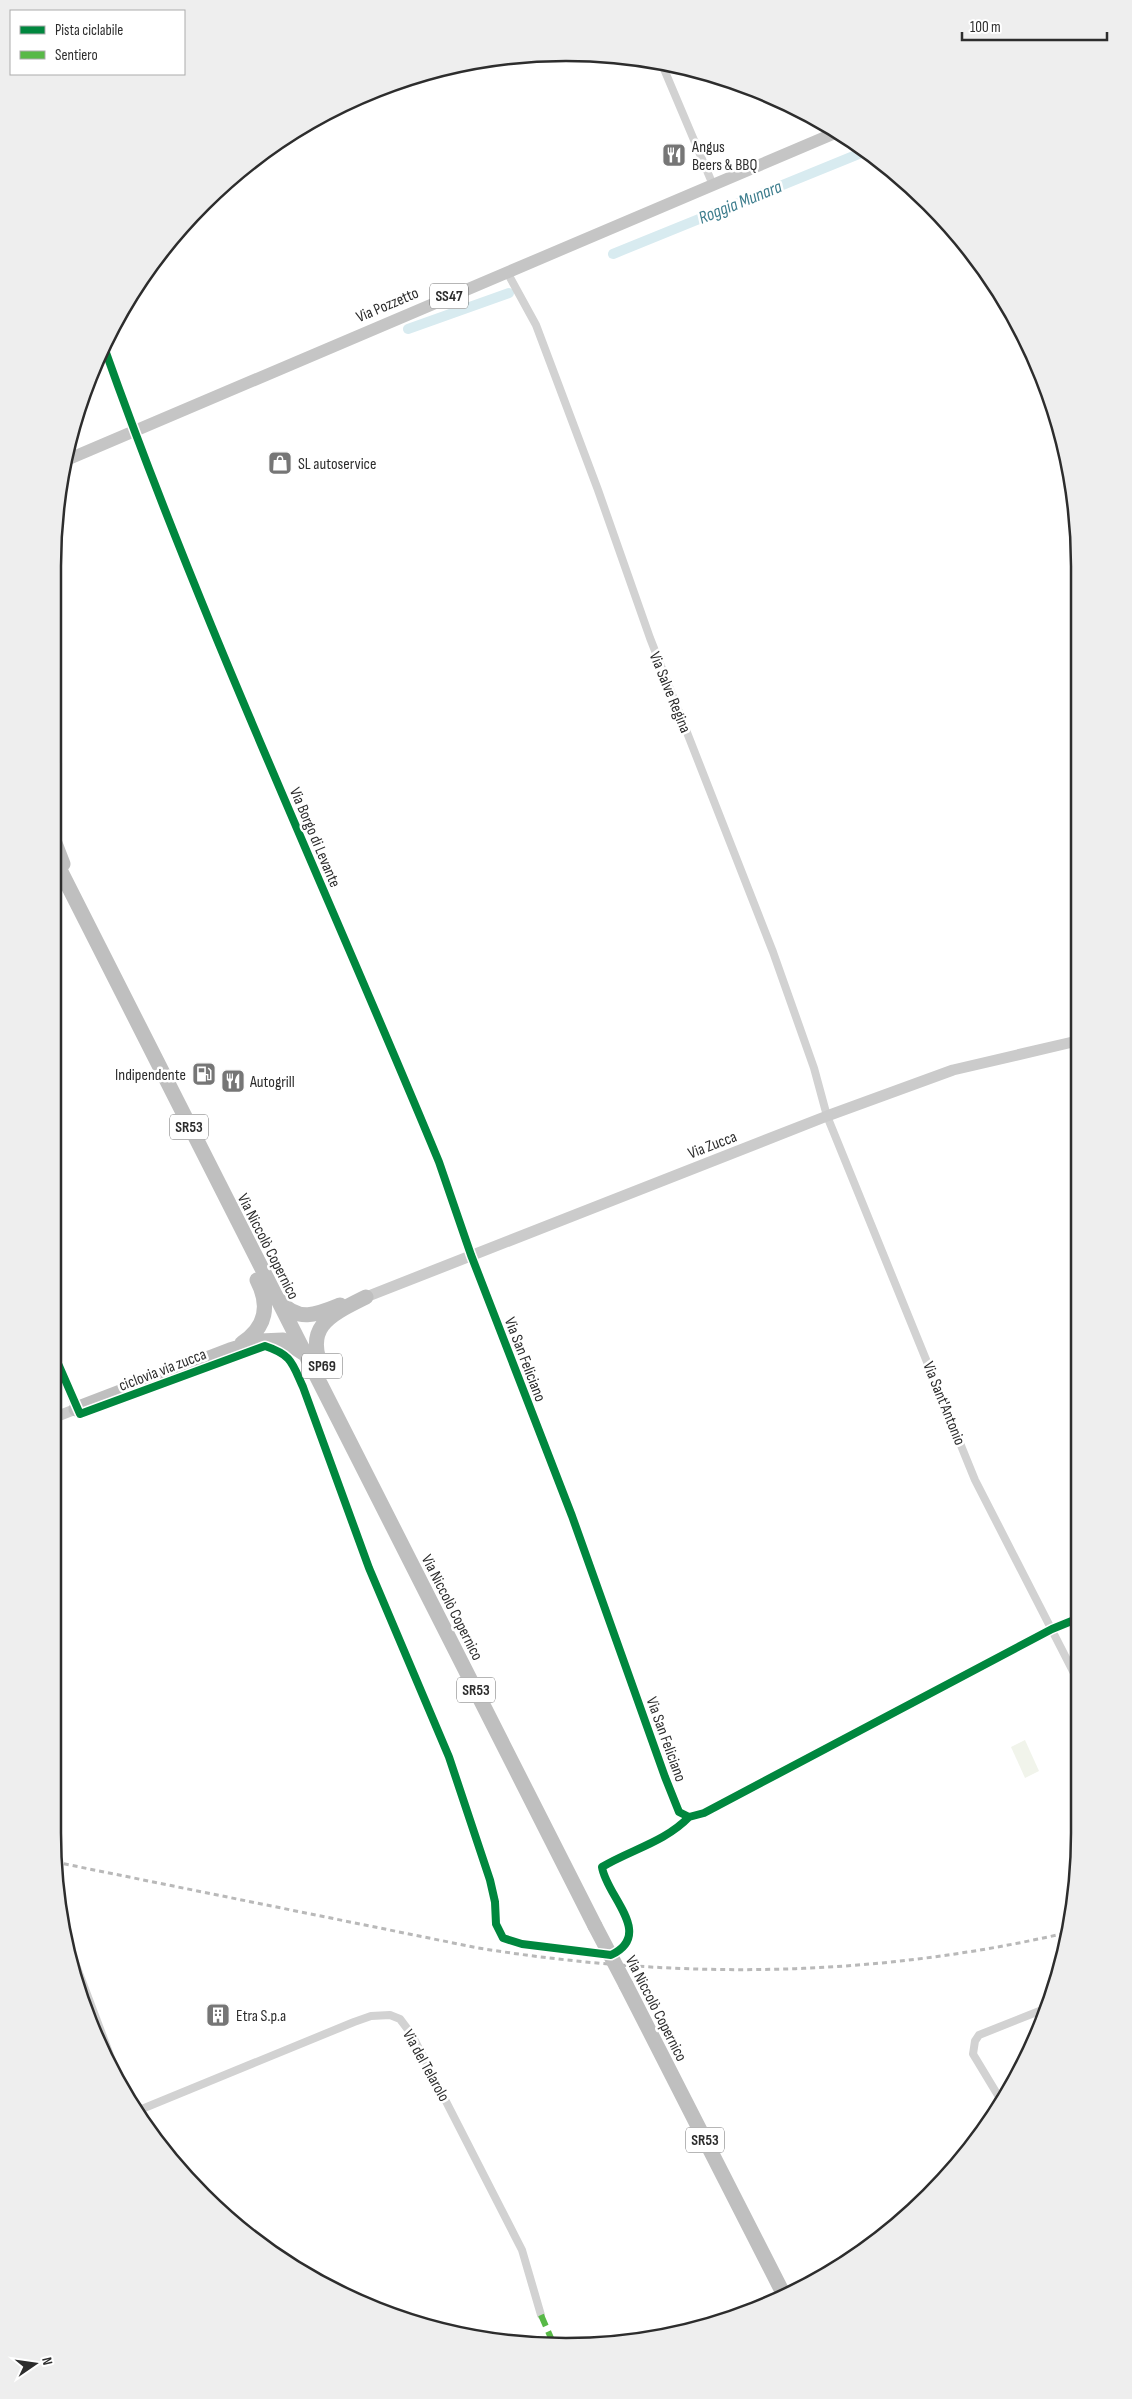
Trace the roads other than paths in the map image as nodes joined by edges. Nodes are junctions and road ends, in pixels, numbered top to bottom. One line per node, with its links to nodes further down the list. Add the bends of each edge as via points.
1 (665, 71): 3 (street)
2 (829, 136): 3 (main road, Via Pozzetto / SS47)
3 (713, 185): 4 (main road, Via Pozzetto / SS47)
4 (507, 272): 6 (main road, Via Pozzetto / SS47); 13 (street, Via Salve Regina, via 536,325 650,638 773,952 814,1068)
5 (107, 356): 6 (street, Via Borgo di Levante)
6 (134, 431): 7 (main road, Via Pozzetto / SS47); 15 (street, Via Borgo di Levante, via 183,559 439,1162)
7 (73, 457)
8 (61, 862): 11 (highway)
9 (61, 874): 11 (highway, SR53)
10 (61, 883): 11 (highway)
11 (78, 908): 14 (highway, Via Niccolò Copernico / SR53)
12 (1071, 1042): 13 (street, Via Zucca / SP69, via 952,1070)
13 (827, 1116): 15 (street, Via Zucca / SP69); 25 (street, Via Sant'Antonio, via 975,1480)
14 (227, 1202): 16 (highway, Via Niccolò Copernico / SR53); 18 (highway, SP69, via 240,1245 263,1291 266,1311 258,1331)
15 (471, 1255): 17 (street, Via Zucca / SP69); 25 (street, Via San Feliciano, via 572,1516 680,1812 688,1817 704,1813)
16 (273, 1292): 17 (highway, SP69, via 291,1312 305,1316); 19 (highway, Via Niccolò Copernico / SR53)
17 (366, 1297): 23 (highway, SP69, via 330,1319 317,1335 316,1343 321,1365 344,1411)
18 (230, 1350): 19 (highway, SP69, via 276,1338 289,1342); 21 (highway, SP69)
19 (306, 1356): 23 (highway, Via Niccolò Copernico / SR53)
20 (61, 1373): 21 (street)
21 (76, 1409): 22 (street, SP69)
22 (61, 1415)
23 (356, 1455): 30 (highway, Via Niccolò Copernico / SR53, bridge)
24 (1071, 1621): 25 (street, Via San Feliciano)
25 (1052, 1629): 26 (street, Via Sant'Antonio)
26 (1071, 1667)
27 (1038, 2012): 28 (street, via 979,2035 974,2040 973,2054)
28 (997, 2094)
29 (143, 2108): 31 (street, Via del Telarolo, via 371,2016 390,2015 400,2020 427,2060 522,2250)
30 (781, 2290)
31 (541, 2315)

